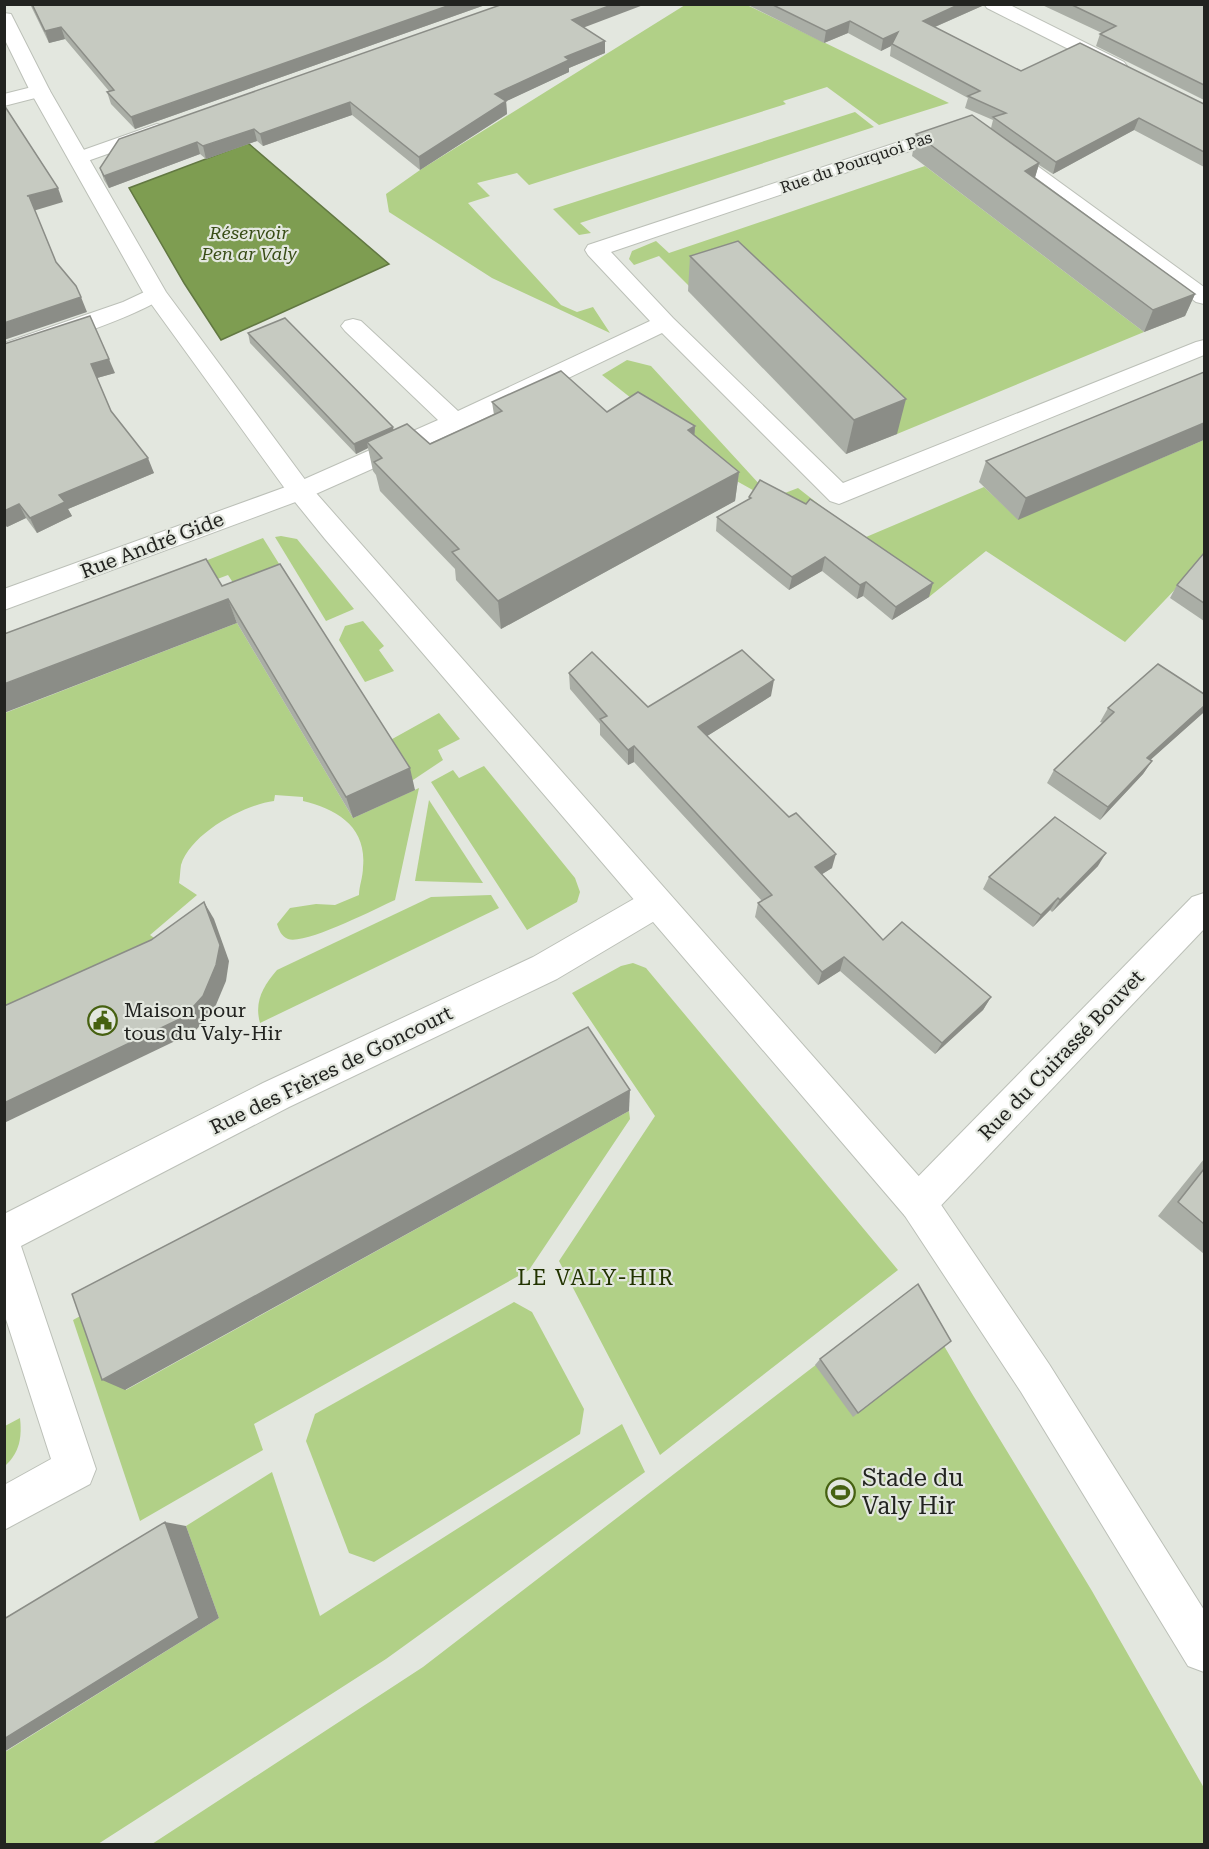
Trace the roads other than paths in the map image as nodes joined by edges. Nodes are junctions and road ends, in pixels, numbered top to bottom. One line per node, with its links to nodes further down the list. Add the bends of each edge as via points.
1 (993, 4): 3 (street)
2 (4, 18): 4 (street)
3 (1130, 72)
4 (40, 91): 5 (street); 7 (street)
5 (4, 100)
6 (176, 123): 7 (street)
7 (79, 158): 8 (street)
8 (155, 294): 13 (street, via 131,307); 15 (street)
9 (1204, 297): 10 (street, Rue du Pourquoi Pas, via 968,125 596,250)
10 (665, 323): 12 (street, Rue du Pourquoi Pas, via 839,495); 14 (street)
11 (353, 326): 14 (street)
12 (1204, 347)
13 (4, 351)
14 (455, 422): 15 (street)
15 (300, 491): 16 (street, Rue André Gide); 17 (street)
16 (4, 600)
17 (656, 903): 19 (street); 20 (street, Rue des Frères de Goncourt, via 545,968 276,1095)
18 (1204, 907): 19 (street, Rue du Cuirassé Bouvet)
19 (918, 1203): 23 (street, via 1035,1378)
20 (4, 1234)
21 (4, 1251): 22 (street, via 75,1469)
22 (4, 1509)
23 (1204, 1650)

